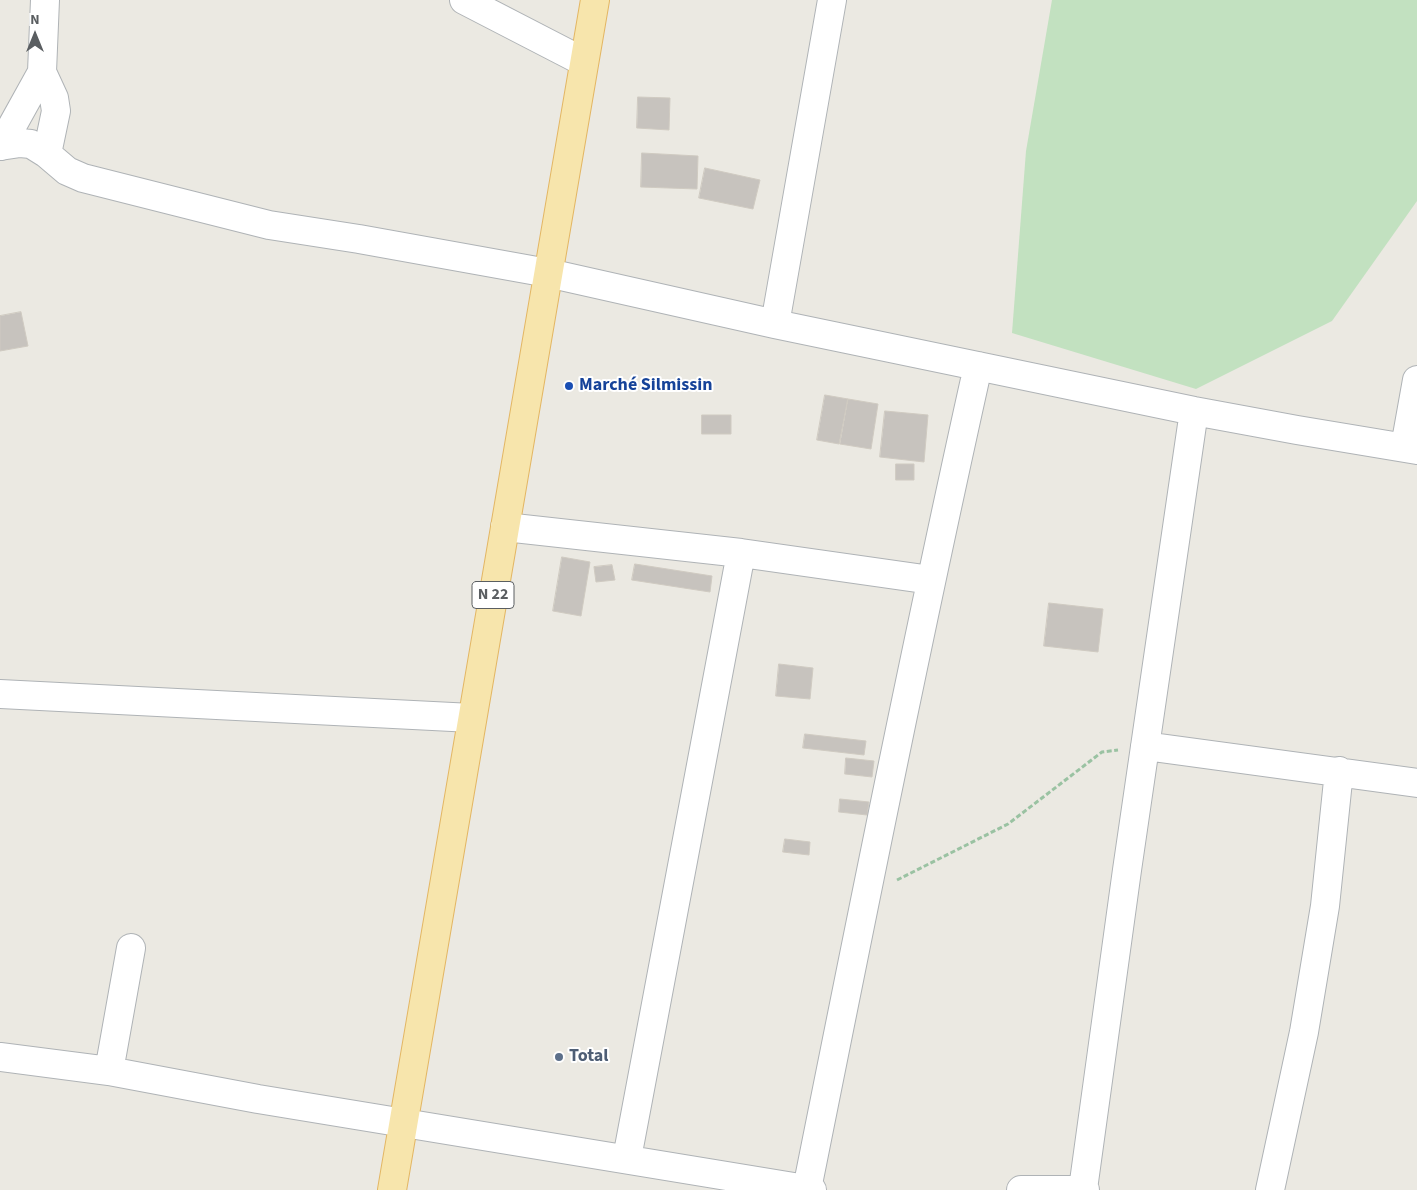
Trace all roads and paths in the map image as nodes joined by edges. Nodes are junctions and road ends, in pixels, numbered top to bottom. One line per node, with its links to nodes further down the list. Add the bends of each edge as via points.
1 (45, 0): 6 (street)
2 (464, 0): 5 (street)
3 (595, 0): 5 (main road, N 22)
4 (832, 0): 10 (street)
5 (584, 62): 9 (main road, N 22)
6 (42, 72): 7 (street); 8 (street, via 54,98 56,111)
7 (1, 146): 8 (street, via 31,144)
8 (47, 154): 9 (street, via 67,171 83,178 269,225)
9 (548, 273): 10 (street); 15 (main road, N 22)
10 (775, 324): 11 (street)
11 (978, 366): 13 (street); 17 (street)
12 (1417, 380): 14 (street)
13 (1194, 411): 14 (street); 20 (street)
14 (1411, 449)
15 (505, 527): 16 (street); 19 (main road, N 22)
16 (741, 553): 17 (street); 28 (street)
17 (930, 580): 23 (street)
18 (0, 694): 19 (street)
19 (472, 718): 27 (main road, N 22)
20 (1145, 746): 21 (street); 23 (path, via 1102,752 1008,824); 33 (street)
21 (1339, 771): 22 (street); 34 (street, via 1325,906 1304,1032)
22 (1417, 783)
23 (865, 896): 30 (street)
24 (131, 948): 26 (street)
25 (0, 1057): 26 (street)
26 (109, 1071): 27 (street)
27 (404, 1123): 28 (street); 29 (main road, N 22)
28 (626, 1158): 30 (street)
29 (392, 1190)
30 (808, 1190): 31 (street)
31 (812, 1190)
32 (1022, 1190): 33 (street)
33 (1084, 1190)
34 (1270, 1190)

